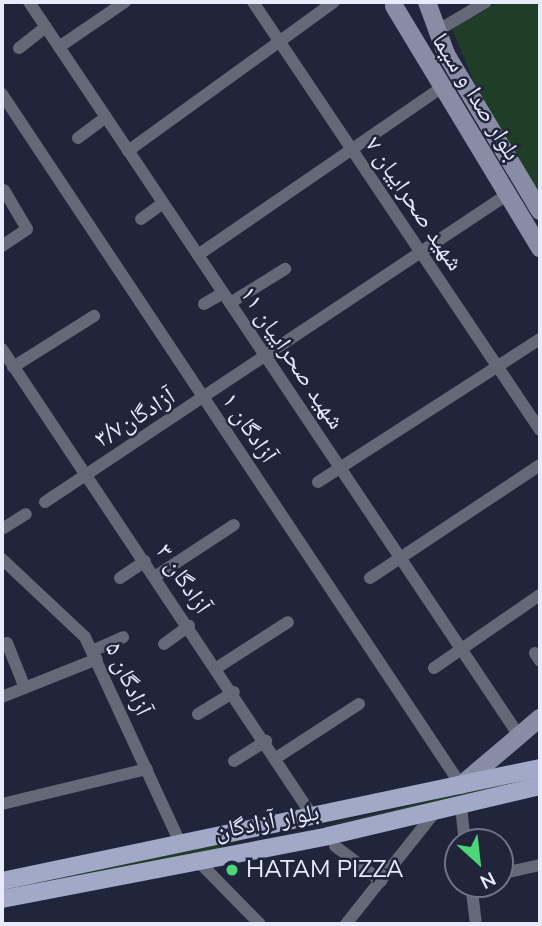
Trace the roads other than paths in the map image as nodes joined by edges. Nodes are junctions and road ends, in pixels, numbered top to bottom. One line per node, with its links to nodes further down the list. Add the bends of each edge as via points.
1 (29, 2): 8 (street, شهید صحراییان ۱۱)
2 (125, 2): 12 (street)
3 (253, 2): 11 (street, شهید صحراییان ۷)
4 (334, 2): 11 (street)
5 (425, 2): 7 (main road, via 407,10); 9 (main road, بلوار صدا و سیما)
6 (486, 2): 9 (street)
7 (392, 4): 10 (main road, بلوار صدا و سیما)
8 (46, 27): 12 (street, شهید صحراییان ۱۱); 13 (street)
9 (434, 28): 10 (main road, via 419,20); 23 (main road, بلوار صدا و سیما)
10 (408, 32): 14 (main road, بلوار صدا و سیما)
11 (281, 44): 18 (street, شهید صحراییان ۷); 19 (street)
12 (59, 47): 16 (street, شهید صحراییان ۱۱)
13 (19, 48)
14 (441, 88): 18 (street); 21 (main road, بلوار صدا و سیما)
15 (2, 94): 38 (street, آزادگان ۱)
16 (106, 117): 17 (street); 19 (street, شهید صحراییان ۱۱)
17 (78, 138)
18 (350, 146): 27 (street, شهید صحراییان ۷); 28 (street)
19 (128, 151): 22 (street, شهید صحراییان ۱۱)
20 (4, 190): 25 (street, via 27,229)
21 (508, 194): 26 (main road, بلوار صدا و سیما); 27 (street, آزادگان۳/۷)
22 (163, 203): 24 (street); 28 (street, شهید صحراییان ۱۱)
23 (540, 211)
24 (141, 219)
25 (2, 246)
26 (540, 248)
27 (421, 253): 35 (street, آزادگان۳/۷); 37 (street, شهید صحراییان ۷)
28 (198, 255): 30 (street, شهید صحراییان ۱۱)
29 (285, 269): 30 (street)
30 (227, 298): 31 (street); 35 (street, شهید صحراییان ۱۱)
31 (204, 304)
32 (94, 316): 36 (street)
33 (540, 339): 37 (street)
34 (2, 349): 36 (street, آزادگان ۳)
35 (265, 356): 38 (street, آزادگان۳/۷); 41 (street, شهید صحراییان ۱۱)
36 (13, 367): 42 (street, آزادگان ۳)
37 (498, 367): 39 (street, شهید صحراییان ۷); 41 (street)
38 (205, 399): 42 (street, آزادگان۳/۷); 76 (street, آزادگان ۱)
39 (540, 430)
40 (540, 465): 48 (street)
41 (340, 469): 43 (street); 48 (street, شهید صحراییان ۱۱)
42 (87, 473): 44 (street, آزادگان۳/۷); 50 (street, آزادگان ۳)
43 (318, 482)
44 (45, 502)
45 (26, 514): 47 (street)
46 (234, 524): 51 (street)
47 (2, 529)
48 (399, 557): 53 (street); 60 (street, شهید صحراییان ۱۱)
49 (2, 559): 61 (street, آزادگان ۵, via 65,612)
50 (145, 561): 51 (street, آزادگان ۳); 52 (street)
51 (156, 576): 56 (street, آزادگان ۳)
52 (120, 578)
53 (370, 578)
54 (540, 595): 60 (street)
55 (288, 622): 62 (street)
56 (189, 626): 59 (street); 62 (street, آزادگان ۳)
57 (123, 637): 61 (street)
58 (7, 643): 64 (street)
59 (164, 644)
60 (460, 648): 63 (street); 70 (street, شهید صحراییان ۱۱)
61 (94, 655): 64 (street); 74 (street, آزادگان ۵)
62 (218, 667): 65 (street, آزادگان ۳)
63 (434, 668)
64 (25, 688): 66 (street)
65 (234, 692): 68 (street); 71 (street, آزادگان ۳)
66 (2, 698)
67 (359, 704): 72 (street)
68 (198, 714)
69 (540, 718): 70 (main road)
70 (520, 737): 76 (main road)
71 (266, 741): 72 (street, آزادگان ۳); 73 (street)
72 (276, 758): 80 (street, آزادگان ۳)
73 (234, 761)
74 (147, 769): 77 (street); 83 (street, آزادگان ۵)
75 (539, 776): 76 (main road, بلوار آزادگان); 78 (main road, بلوار آزادگان)
76 (461, 785): 80 (main road, بلوار آزادگان)
77 (2, 804)
78 (461, 806): 79 (main road, بلوار آزادگان); 82 (street)
79 (435, 812): 85 (main road, بلوار آزادگان); 90 (street)
80 (313, 817): 81 (main road, بلوار آزادگان)
81 (263, 827): 83 (main road, بلوار آزادگان); 85 (main road)
82 (464, 828)
83 (180, 843): 89 (main road, بلوار آزادگان)
84 (335, 846): 90 (street)
85 (268, 847): 86 (main road, بلوار آزادگان)
86 (198, 861): 92 (main road, بلوار آزادگان); 93 (street)
87 (540, 865): 88 (street)
88 (514, 871)
89 (2, 881)
90 (381, 881): 94 (street)
91 (473, 898): 95 (street)
92 (2, 899)
93 (260, 924)
94 (346, 924)
95 (476, 924)

